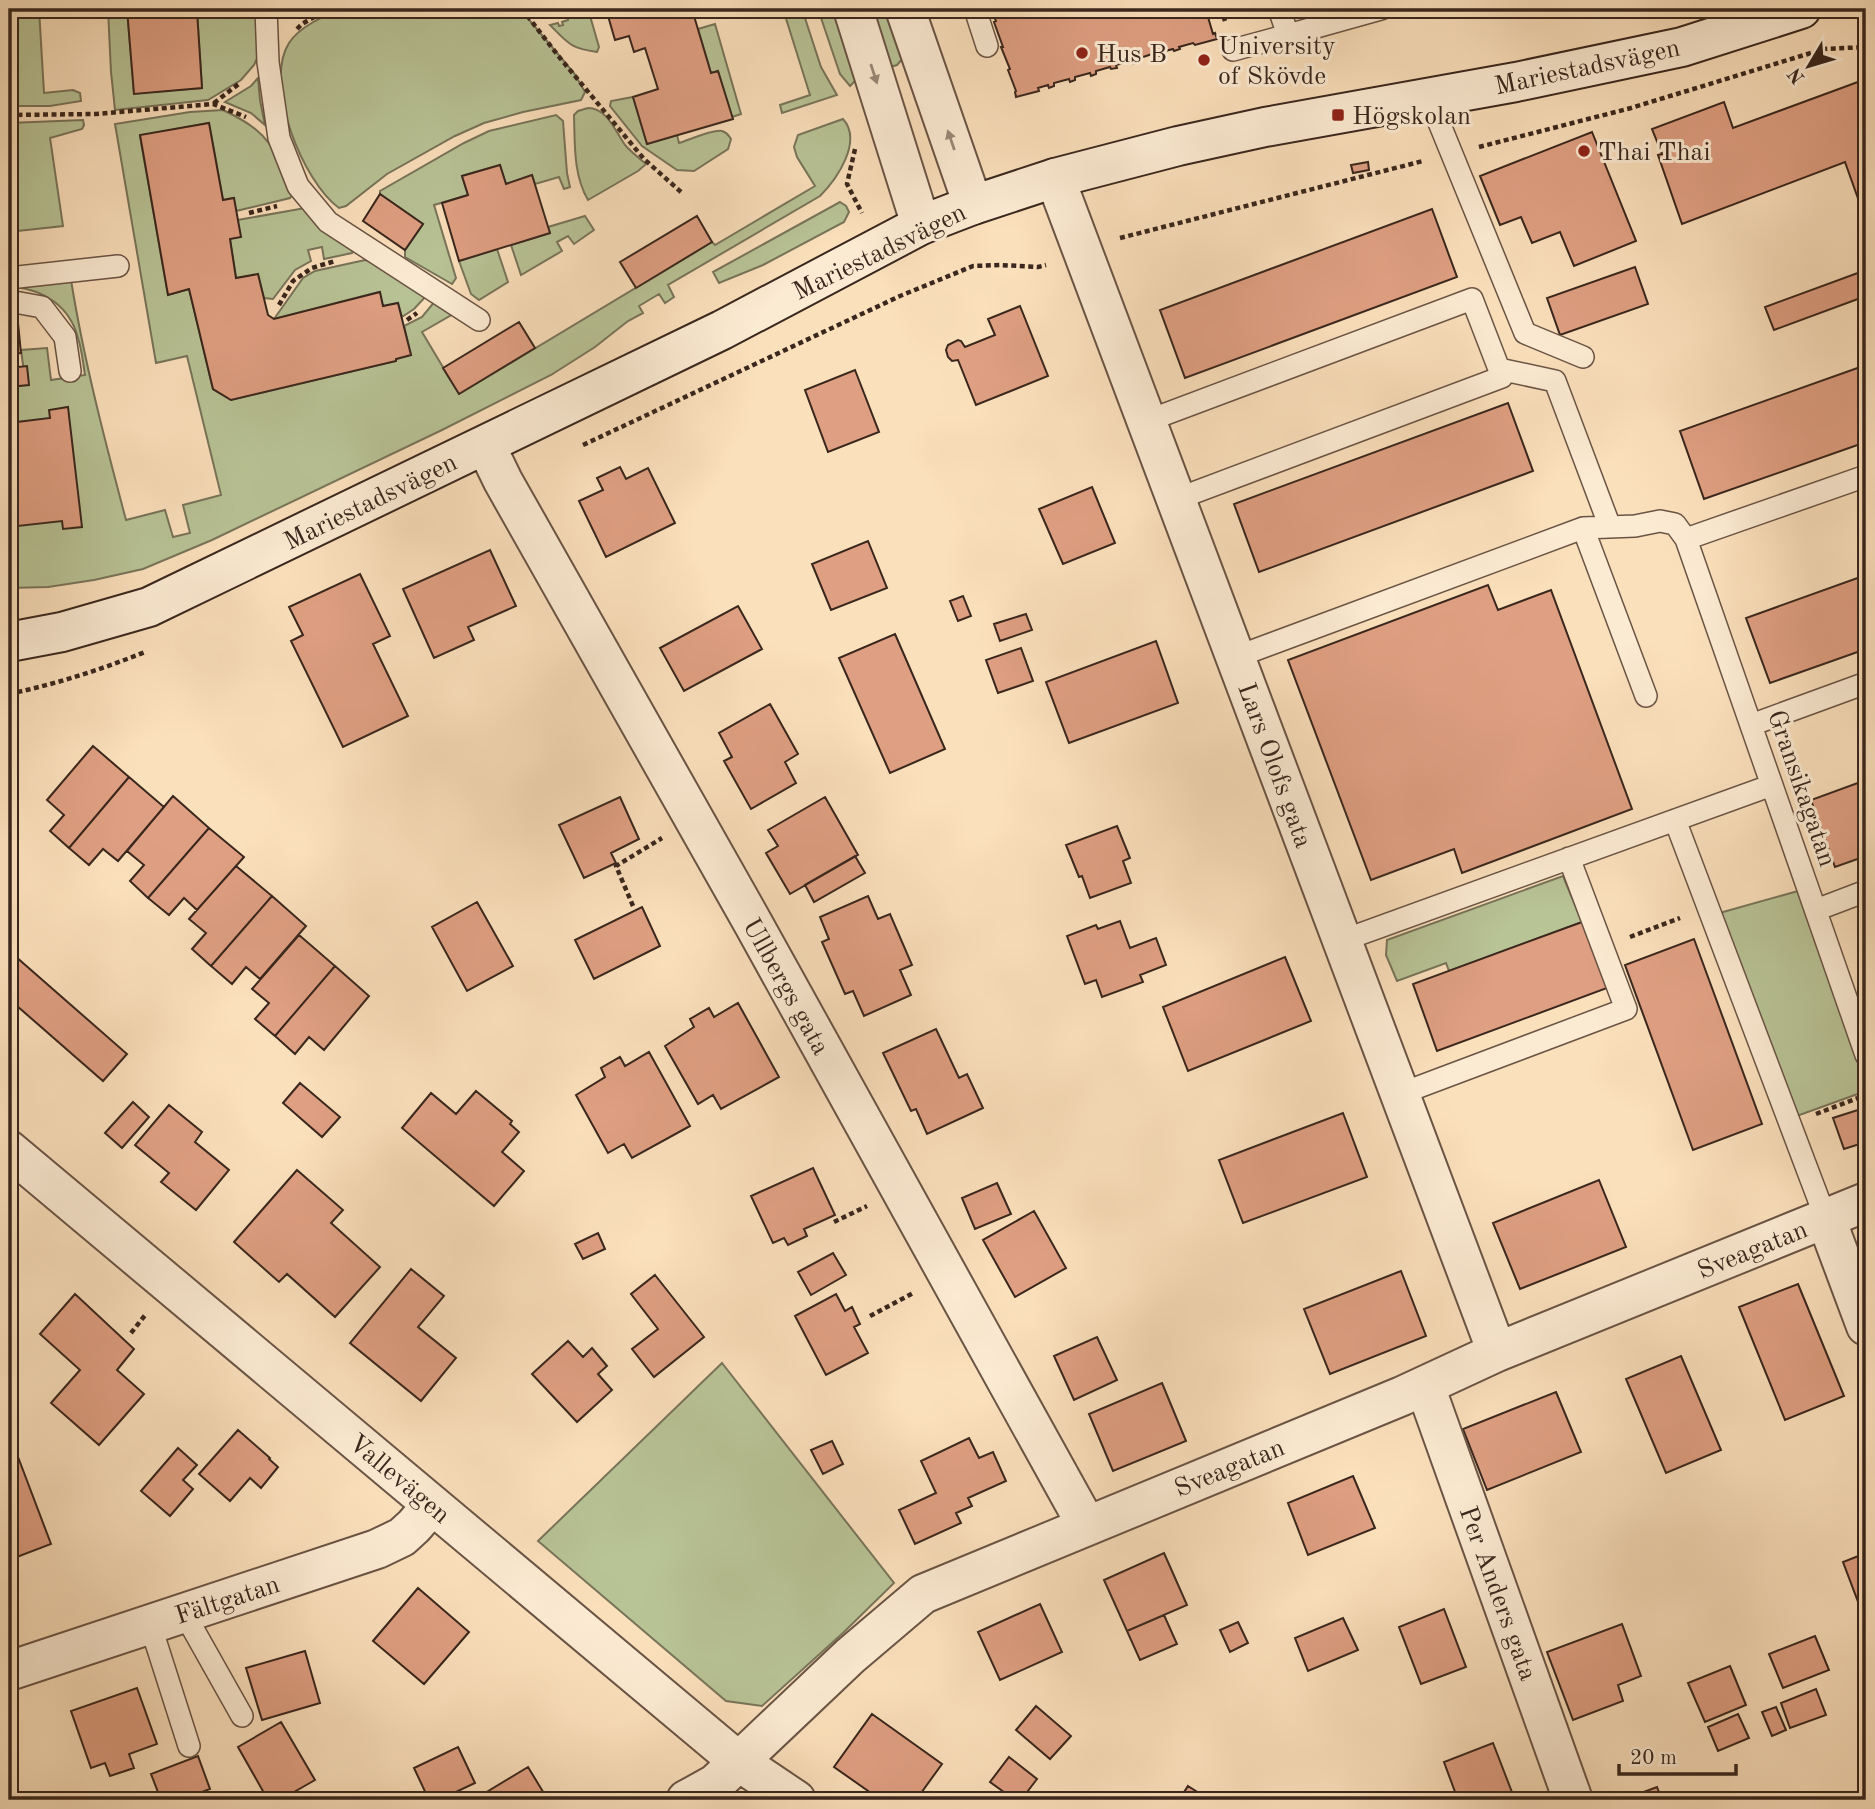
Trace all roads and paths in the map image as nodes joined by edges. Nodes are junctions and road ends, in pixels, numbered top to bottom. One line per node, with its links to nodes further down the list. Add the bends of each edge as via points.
1 (266, 9): 15 (lane)
2 (522, 9): 18 (path, via 644,159)
3 (853, 9): 20 (street, one-way to 20)
4 (905, 9): 19 (street, one-way to 4)
5 (975, 9): 10 (lane)
6 (1279, 9): 9 (lane)
7 (1381, 9): 9 (lane)
8 (1801, 9): 13 (street, Mariestadsvägen, via 1682,47)
9 (1288, 35): 12 (lane)
10 (986, 46)
11 (1866, 47): 16 (path, via 1824,49 1631,108)
12 (1233, 50)
13 (1429, 98): 16 (lane); 17 (street, Mariestadsvägen, via 1252,130)
14 (9, 115): 15 (path, via 96,114 213,104 243,115)
15 (279, 138): 21 (lane, via 298,186 328,222)
16 (1452, 153): 22 (path); 28 (lane, via 1525,333)
17 (1055, 178): 19 (street, Mariestadsvägen); 22 (street, Lars Olofs gata)
18 (681, 192)
19 (973, 205): 20 (street, Mariestadsvägen)
20 (921, 225): 32 (street, Mariestadsvägen)
21 (372, 250): 26 (path, via 312,268 293,281); 27 (lane)
22 (1083, 252): 31 (street, Lars Olofs gata); 33 (path, via 1038,268 973,266)
23 (118, 266): 24 (lane)
24 (9, 278)
25 (9, 301): 30 (lane, via 42,307 65,337)
26 (279, 305)
27 (479, 320)
28 (1583, 357)
29 (1499, 369): 31 (lane, via 1472,299); 35 (lane, via 1502,377); 36 (lane, via 1555,381)
30 (70, 371)
31 (1147, 421): 35 (street, Lars Olofs gata)
32 (486, 446): 39 (street, Mariestadsvägen, via 149,607); 71 (street, Ullbergs gata)
33 (571, 450)
34 (1866, 476): 38 (lane)
35 (1177, 499): 41 (street, Lars Olofs gata)
36 (1610, 527): 37 (lane); 38 (lane, via 1660,521 1675,524)
37 (1583, 528): 41 (lane); 44 (lane)
38 (1686, 539): 45 (lane, Gransikagatan)
39 (9, 642)
40 (156, 647): 43 (path, via 91,673)
41 (1236, 657): 54 (street, Lars Olofs gata)
42 (1866, 683): 45 (lane)
43 (9, 694)
44 (1646, 696)
45 (1751, 725): 46 (lane, Gransikagatan)
46 (1772, 785): 47 (lane); 53 (lane, Gransikagatan)
47 (1675, 820): 49 (lane); 52 (lane, Sveagatan)
48 (667, 835): 51 (path, via 616,866)
49 (1569, 858): 54 (lane); 55 (lane)
50 (1866, 891): 53 (lane)
51 (633, 906)
52 (1708, 907): 55 (path); 59 (lane, Sveagatan)
53 (1816, 910): 56 (lane, Gransikagatan)
54 (1341, 941): 57 (street, Lars Olofs gata)
55 (1603, 948): 57 (lane, via 1626,1009)
56 (1866, 1055)
57 (1400, 1094): 68 (street, Lars Olofs gata)
58 (1866, 1095): 59 (path)
59 (1789, 1124): 63 (lane, Sveagatan)
60 (9, 1150): 70 (street, Vallevägen)
61 (1866, 1202): 63 (street, Sveagatan)
62 (871, 1204): 64 (path)
63 (1826, 1219): 67 (street); 68 (street, Sveagatan)
64 (834, 1222)
65 (919, 1289): 66 (path)
66 (870, 1316)
67 (1866, 1325)
68 (1497, 1352): 69 (street, Sveagatan)
69 (1425, 1386): 71 (street, Sveagatan); 79 (street, Per Anders gata)
70 (432, 1505): 72 (street, Fältgatan, via 402,1537 377,1549); 76 (street, Vallevägen)
71 (1087, 1526): 76 (street, Sveagatan, via 923,1594)
72 (167, 1619): 73 (street, Fältgatan); 74 (lane); 75 (lane)
73 (9, 1671)
74 (242, 1716)
75 (189, 1746)
76 (738, 1761): 77 (street, Sveagatan, via 715,1784); 78 (street, Vallevägen)
77 (687, 1800)
78 (796, 1800)
79 (1573, 1800)

